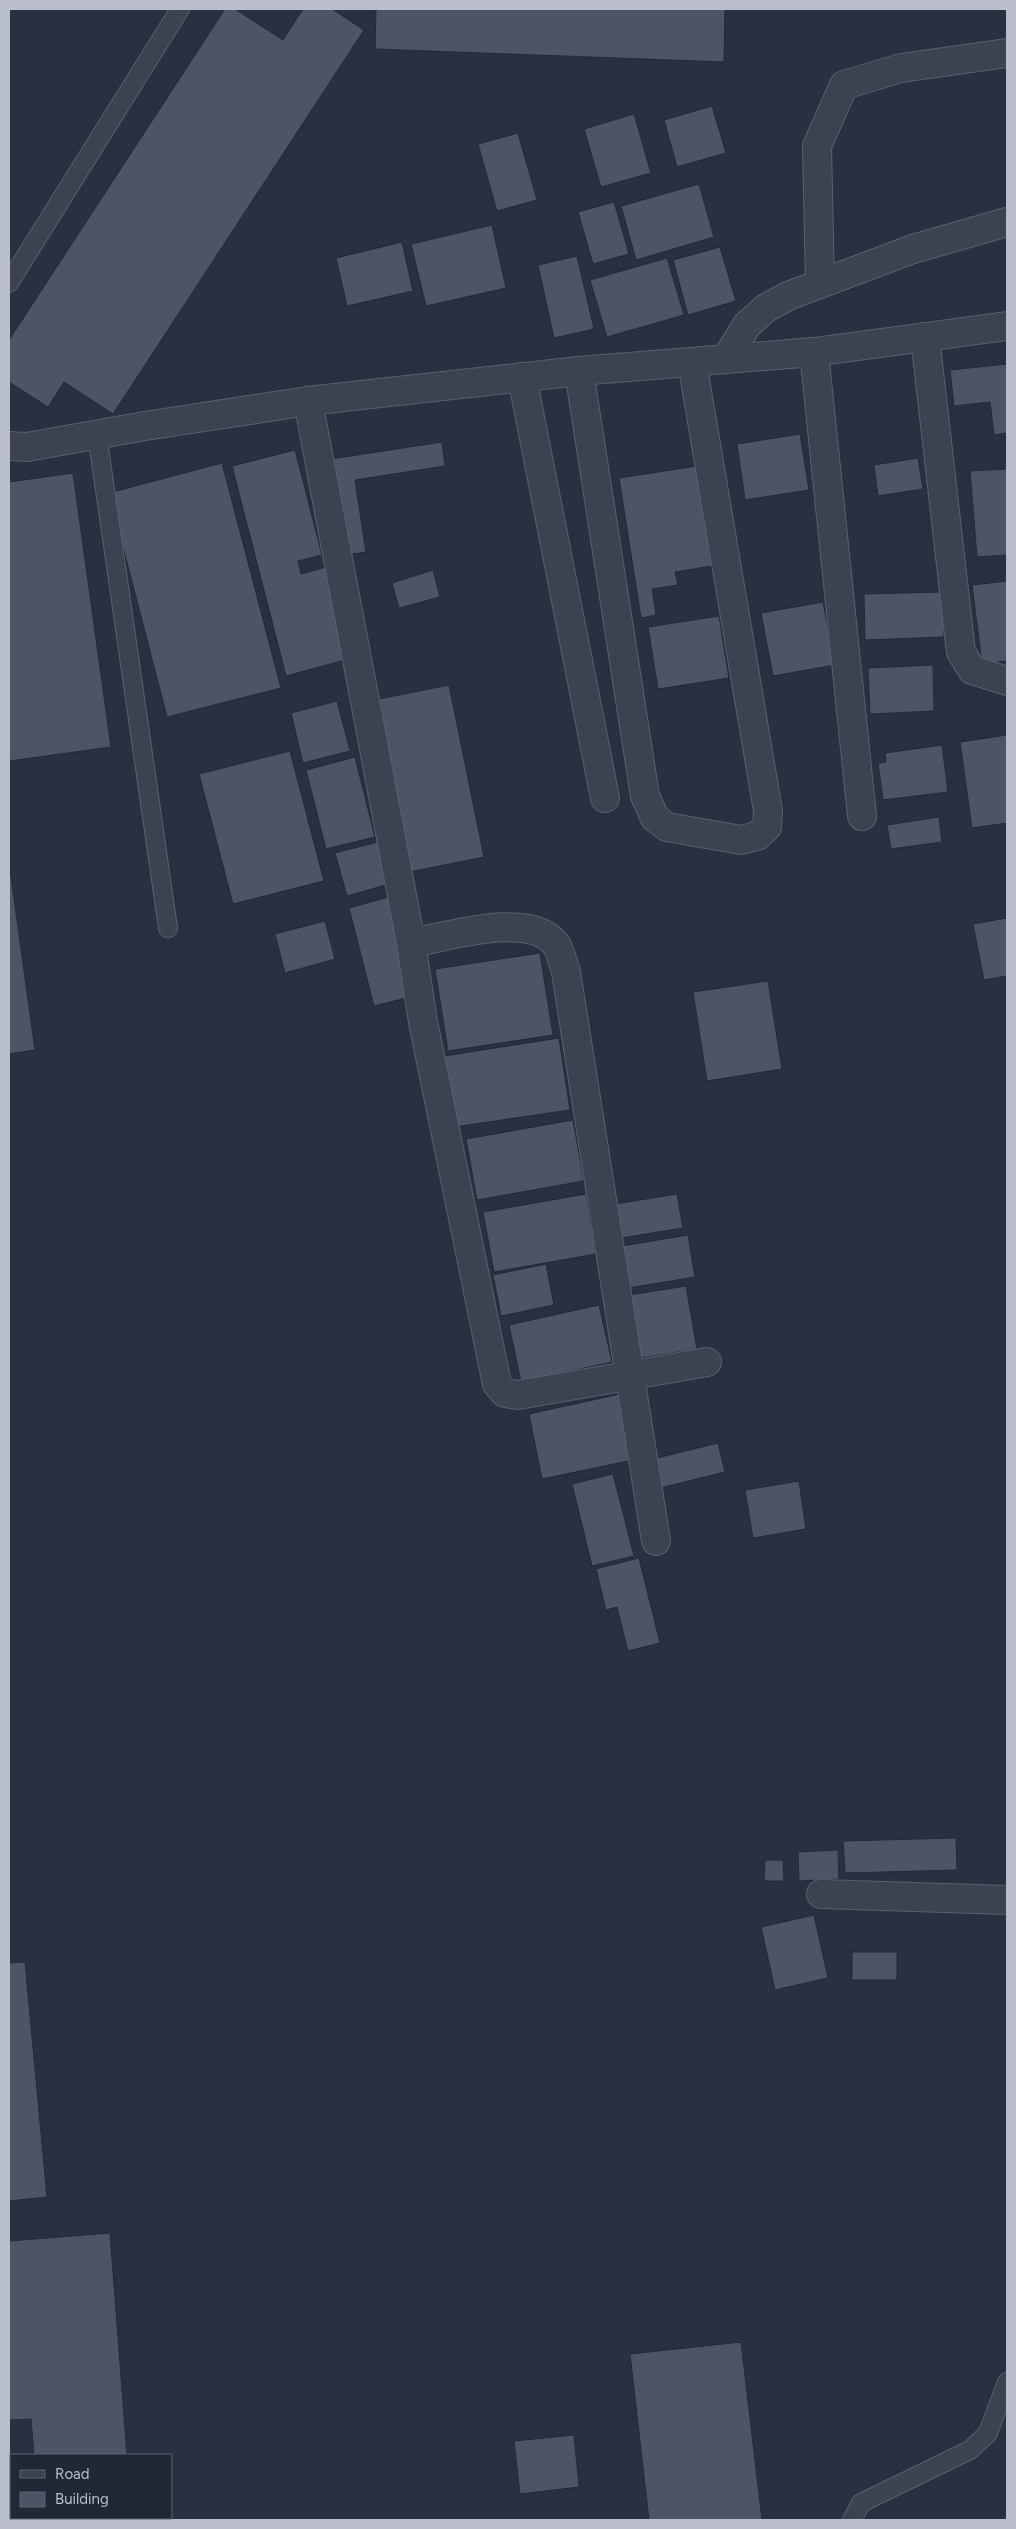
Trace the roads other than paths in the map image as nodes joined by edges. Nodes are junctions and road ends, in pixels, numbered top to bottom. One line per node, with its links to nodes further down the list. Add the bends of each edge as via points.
1 (180, 9): 4 (lane)
2 (1007, 53): 5 (street, via 901,68 844,85 817,146)
3 (1007, 222): 5 (street, via 913,250)
4 (9, 283)
5 (820, 284): 9 (street, via 766,308 747,325)
6 (1007, 326): 7 (street)
7 (925, 337): 8 (street); 16 (street, via 961,652 972,670)
8 (814, 352): 9 (street); 18 (street)
9 (726, 359): 10 (street)
10 (692, 362): 11 (street); 11 (street, via 768,811 767,827 757,836 741,840 667,827 655,818 645,796)
11 (579, 371): 12 (street)
12 (522, 377): 13 (street); 17 (street)
13 (308, 401): 14 (street); 20 (street)
14 (97, 434): 15 (street, via 27,447); 19 (lane)
15 (9, 446)
16 (1007, 681)
17 (605, 798)
18 (862, 816)
19 (168, 928)
20 (411, 944): 22 (street, via 423,1022 497,1384 506,1393 518,1395); 22 (street, via 509,925 534,928 557,946 566,972)
21 (707, 1362): 22 (street)
22 (630, 1375): 23 (street)
23 (656, 1540)
24 (821, 1894): 25 (street)
25 (1007, 1900)
26 (1007, 2382): 27 (lane, via 988,2433 970,2450 861,2503)
27 (852, 2520)

